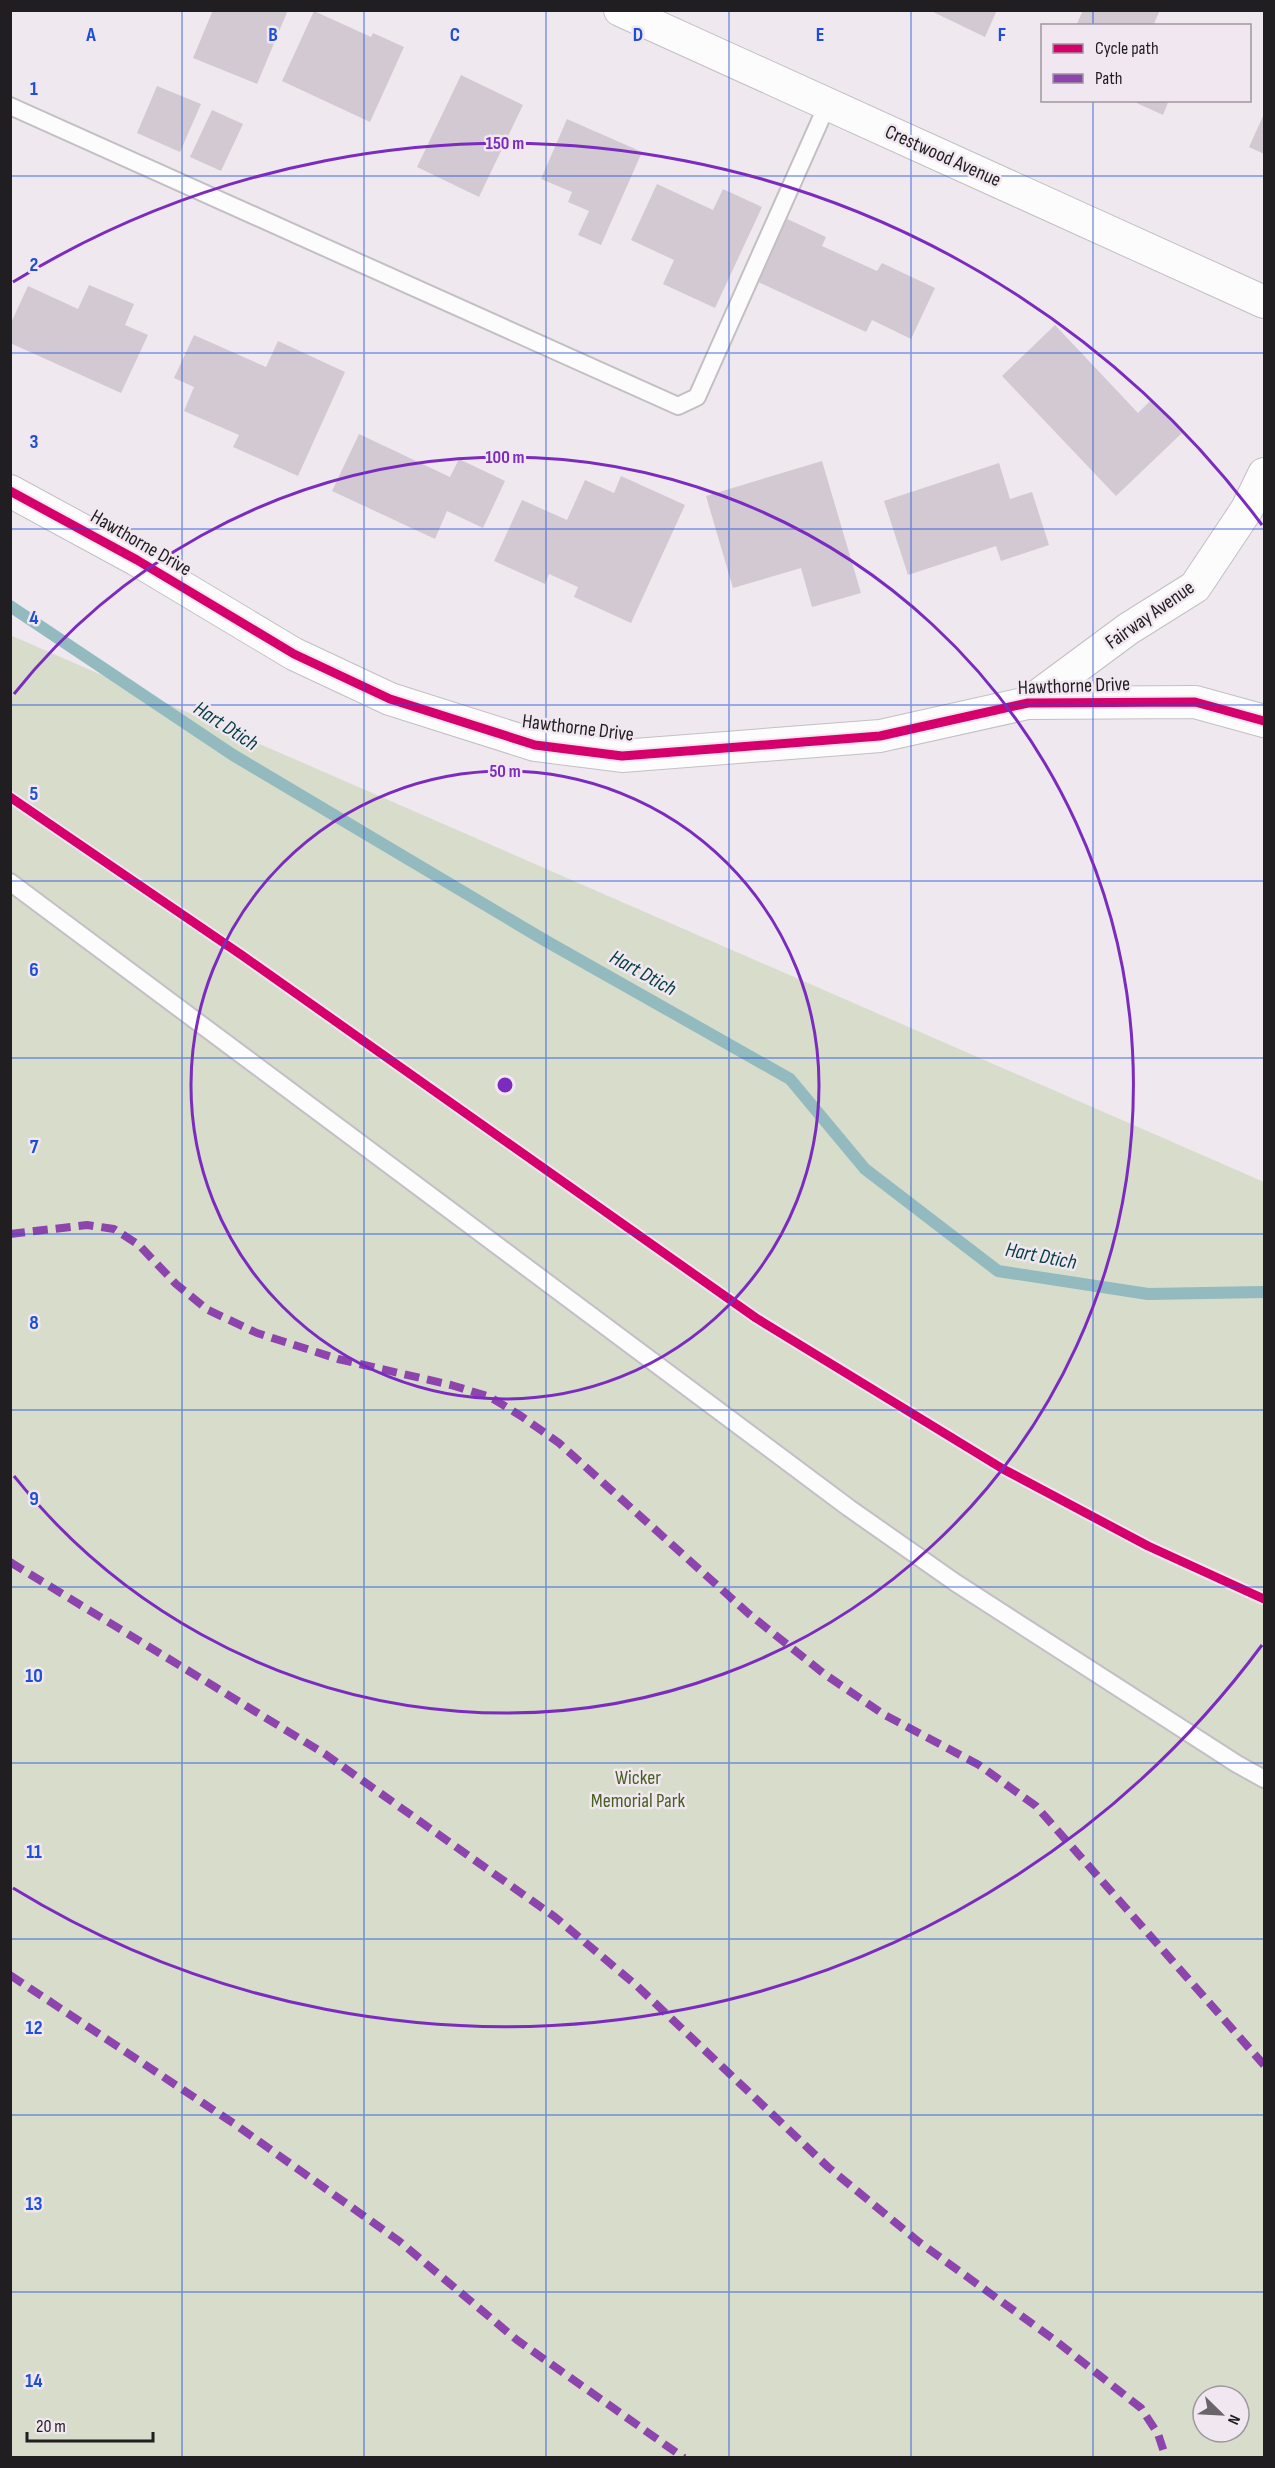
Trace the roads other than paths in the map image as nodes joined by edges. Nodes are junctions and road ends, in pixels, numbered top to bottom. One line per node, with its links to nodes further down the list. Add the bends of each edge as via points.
1 (620, 10): 2 (street, Crestwood Avenue)
2 (828, 103): 3 (lane, via 697,398 678,406); 4 (street, Crestwood Avenue)
3 (10, 106)
4 (1264, 302)
5 (1264, 474): 7 (street, Fairway Avenue, via 1248,509 1195,587 1128,629)
6 (10, 491): 7 (street, Hawthorne Drive, via 137,560 294,654 390,699 535,745 622,756 879,736)
7 (1028, 703): 8 (street, Hawthorne Drive, via 1196,702)
8 (1264, 721)
9 (10, 882): 10 (lane, via 859,1515 966,1589)
10 (1264, 1779)

